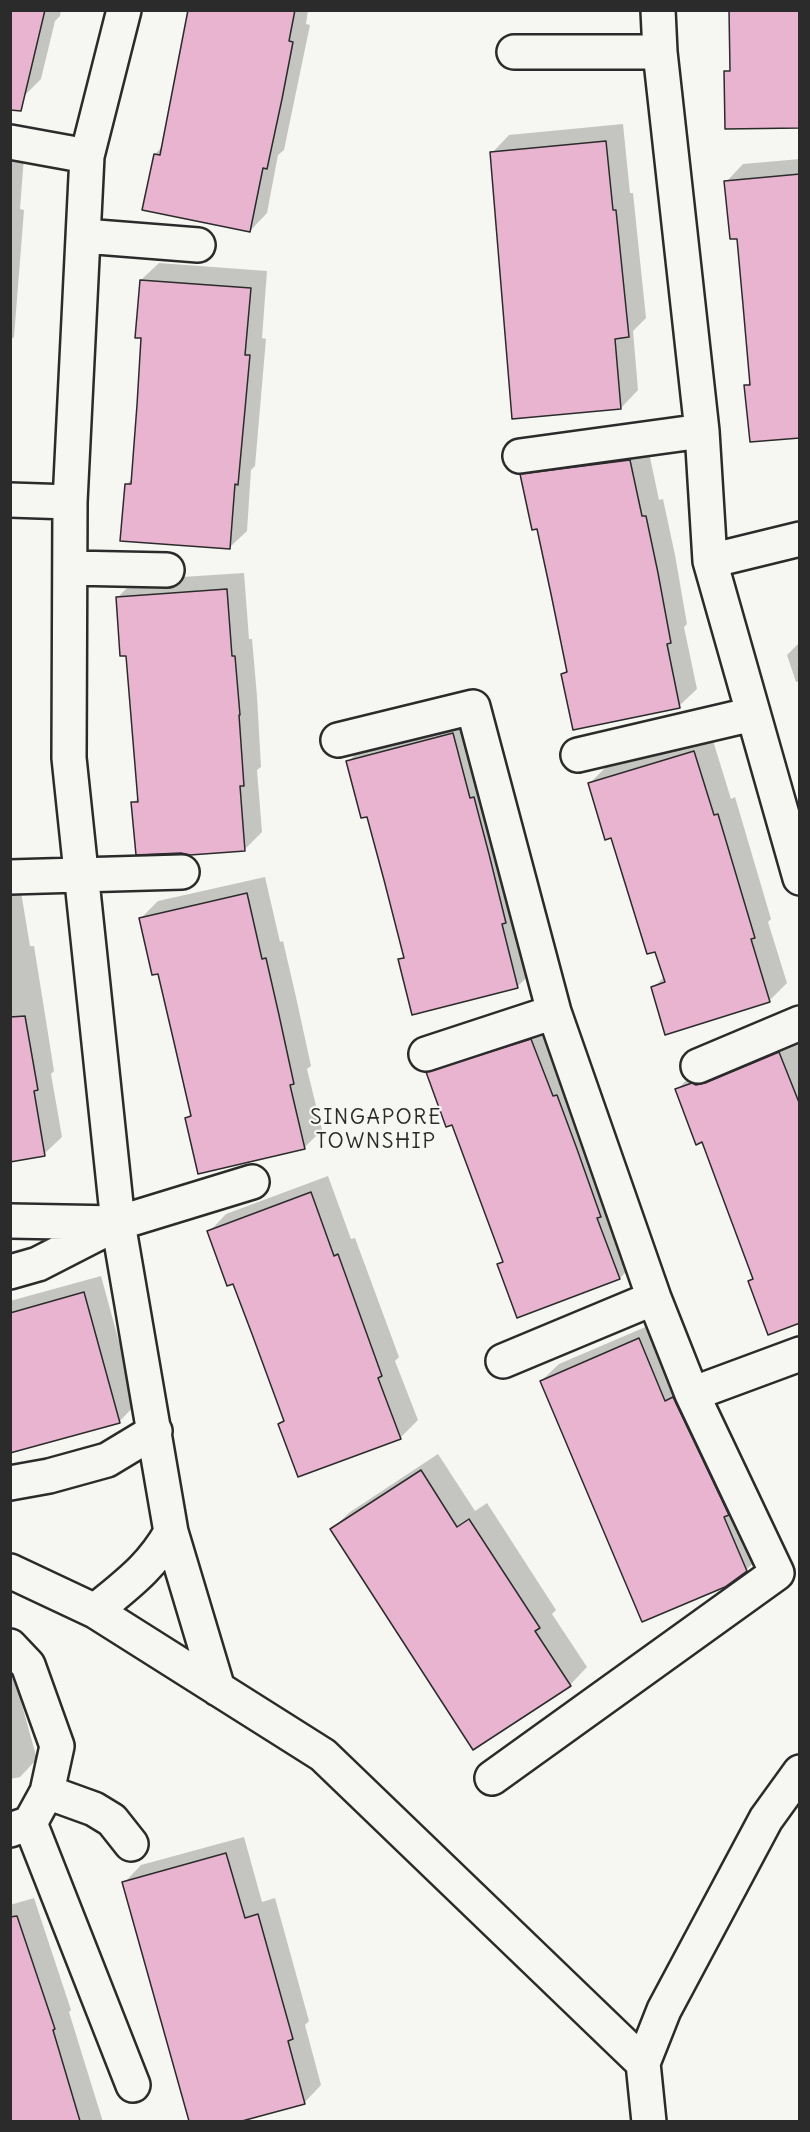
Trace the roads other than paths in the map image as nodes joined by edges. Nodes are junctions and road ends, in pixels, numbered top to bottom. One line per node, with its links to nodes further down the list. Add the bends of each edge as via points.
1 (124, 10): 6 (street)
2 (658, 10): 4 (street)
3 (514, 52): 4 (street)
4 (660, 52): 9 (street)
5 (10, 142): 6 (street)
6 (87, 156): 7 (street)
7 (84, 236): 8 (street); 12 (street)
8 (198, 245)
9 (702, 431): 10 (street); 14 (street)
10 (520, 456)
11 (10, 500): 12 (street)
12 (70, 502): 15 (street)
13 (800, 539): 14 (street)
14 (710, 561): 17 (street)
15 (70, 568): 16 (street); 21 (street, via 69,758)
16 (167, 570)
17 (753, 714): 19 (street); 23 (street)
18 (338, 740): 24 (street, via 473,706)
19 (578, 754)
20 (182, 872): 21 (street)
21 (80, 874): 22 (street); 30 (street)
22 (10, 877)
23 (800, 878)
24 (554, 1012): 26 (street); 32 (street)
25 (800, 1023): 27 (street)
26 (426, 1054)
27 (698, 1066)
28 (252, 1182): 30 (street)
29 (10, 1221): 30 (street)
30 (118, 1223): 31 (street, via 38,1264); 36 (street)
31 (10, 1272)
32 (654, 1298): 34 (street); 35 (street)
33 (800, 1354): 35 (street)
34 (503, 1361)
35 (692, 1394): 44 (street, via 777,1573)
36 (155, 1431): 37 (street, via 107,1460); 38 (street)
37 (10, 1483)
38 (171, 1532): 40 (street, via 146,1569); 42 (street)
39 (10, 1571): 40 (street)
40 (95, 1611): 42 (street)
41 (10, 1646): 45 (street, via 28,1665 57,1746)
42 (218, 1689): 48 (street, via 323,1755)
43 (800, 1772): 48 (street, via 766,1819 705,1930 664,2010)
44 (492, 1778)
45 (47, 1792): 46 (street); 47 (street, via 94,1809 111,1820)
46 (20, 1827): 49 (street)
47 (131, 1844)
48 (643, 2063): 50 (street)
49 (133, 2085)
50 (649, 2121)

